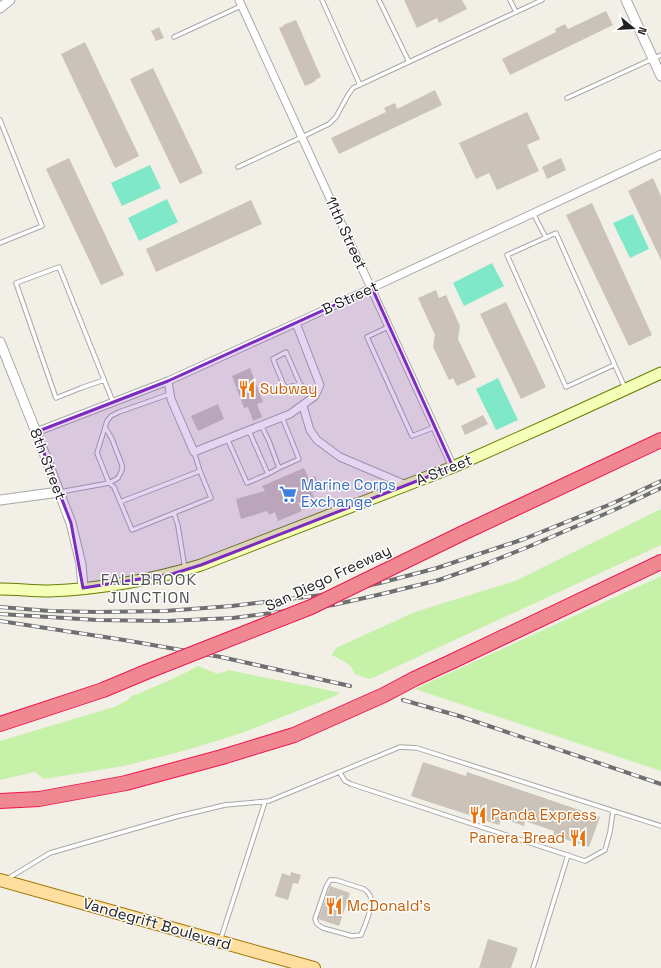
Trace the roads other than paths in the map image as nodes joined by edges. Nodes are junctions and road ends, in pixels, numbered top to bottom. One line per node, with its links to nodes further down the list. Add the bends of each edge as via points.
1 (10, 0): 8 (street)
2 (322, 0): 14 (lane)
3 (379, 0): 12 (lane)
4 (510, 0): 9 (lane)
5 (541, 0): 9 (lane)
6 (626, 0): 11 (street)
7 (240, 3): 10 (lane); 17 (street, 11th Street)
8 (0, 8)
9 (516, 12): 12 (lane)
10 (174, 37)
11 (657, 57): 13 (street); 15 (lane)
12 (409, 62): 14 (lane)
13 (661, 76)
14 (360, 85): 17 (lane, via 353,88 329,124)
15 (567, 98)
16 (0, 120): 22 (lane, via 42,226)
17 (302, 137): 19 (lane); 23 (street, 11th Street)
18 (661, 154): 20 (street, B Street)
19 (238, 167)
20 (533, 214): 21 (lane); 23 (street, B Street)
21 (546, 238): 27 (lane, via 556,233); 27 (lane, via 507,255 566,387)
22 (0, 243)
23 (372, 288): 24 (street, B Street); 25 (street, 11th Street)
24 (296, 323): 30 (street, B Street); 34 (street, via 320,385)
25 (389, 326): 40 (street, 11th Street); 40 (lane, via 367,337 412,436)
26 (0, 342): 42 (street, 8th Street)
27 (614, 365): 32 (lane)
28 (661, 373): 32 (main road, A Street)
29 (104, 380): 29 (lane, via 56,398 16,283 59,267); 35 (lane)
30 (168, 381): 33 (street); 35 (street, B Street)
31 (300, 384): 31 (lane, via 286,352 272,359 285,388); 34 (lane)
32 (625, 390): 46 (main road, A Street)
33 (170, 394): 39 (lane, via 111,416); 45 (street)
34 (315, 396): 36 (street)
35 (113, 402): 42 (street, B Street)
36 (303, 406): 37 (street); 51 (street, via 310,430 317,440 340,457)
37 (282, 417): 38 (street); 47 (lane, via 299,459)
38 (261, 425): 41 (street); 47 (lane)
39 (105, 427): 50 (lane, via 97,453); 50 (lane, via 122,464 118,478)
40 (435, 427): 46 (street, 11th Street)
41 (248, 430): 43 (street); 49 (lane)
42 (36, 432): 52 (street, 8th Street)
43 (227, 438): 45 (street); 49 (lane, via 247,483)
44 (661, 440): 60 (highway, San Diego Freeway, bridge, via 311,607 103,690)
45 (194, 452): 48 (lane)
46 (453, 467): 51 (main road, A Street)
47 (279, 468): 49 (lane)
48 (200, 470): 54 (lane); 55 (lane, via 211,498)
49 (268, 474)
50 (109, 483): 52 (lane); 54 (lane, via 114,487)
51 (406, 486): 57 (main road, A Street)
52 (59, 492): 53 (street); 58 (street, 8th Street, via 71,522)
53 (0, 500)
54 (120, 502): 55 (lane, via 132,530)
55 (174, 513): 57 (lane)
56 (661, 562): 62 (highway, bridge, via 384,695 294,735 126,783 39,799)
57 (185, 570): 58 (main road, A Street, via 116,585)
58 (83, 588): 59 (main road, A Street)
59 (0, 589)
60 (0, 724)
61 (340, 772): 63 (lane); 64 (lane, via 400,747 417,748); 66 (lane, via 345,781 351,784)
62 (0, 801)
63 (265, 802): 67 (lane, via 225,805 175,817 50,854); 69 (lane)
64 (613, 811): 65 (lane); 66 (lane, via 605,850 585,861)
65 (661, 826)
66 (568, 855): 71 (lane)
67 (1, 881): 69 (main road, Vandegrift Boulevard)
68 (371, 898): 68 (lane, via 364,890 330,880 316,919 317,924 352,936 360,935 372,904)
69 (220, 942): 70 (main road, Vandegrift Boulevard)
70 (314, 968)
71 (533, 968)

